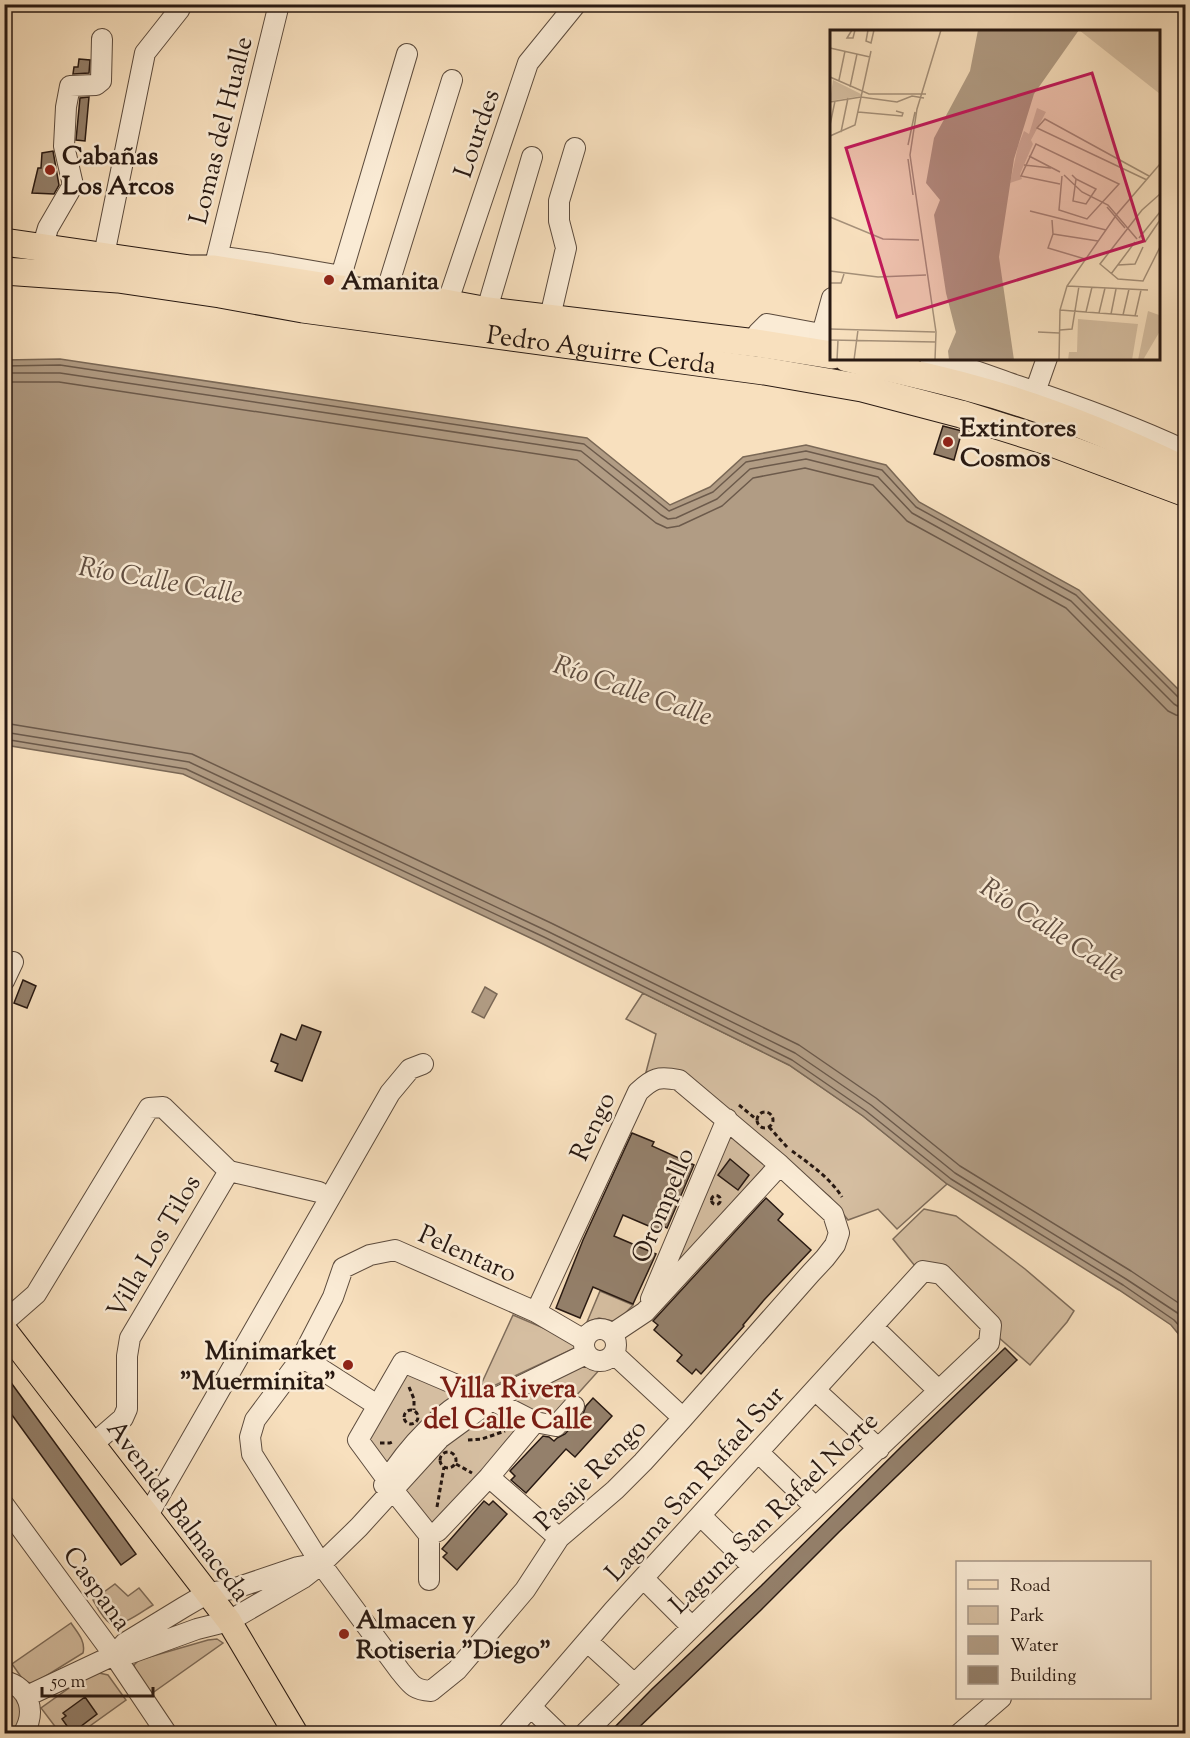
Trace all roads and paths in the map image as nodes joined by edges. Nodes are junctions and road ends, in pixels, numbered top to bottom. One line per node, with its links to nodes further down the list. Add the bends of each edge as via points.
1 (182, 4): 11 (street, via 145,53)
2 (279, 4): 14 (street, Lomas del Hualle)
3 (576, 4): 16 (street, Lourdes, via 528,63)
4 (102, 39): 10 (street, via 101,81 96,85 70,86 64,146 73,184 48,228)
5 (407, 54): 13 (street)
6 (452, 80): 15 (street)
7 (575, 148): 19 (street, via 559,201 566,248)
8 (532, 157): 17 (street)
9 (4, 242): 10 (highway, Pedro Aguirre Cerda)
10 (42, 249): 11 (highway, Pedro Aguirre Cerda)
11 (104, 255): 14 (highway, Pedro Aguirre Cerda, via 190,269)
12 (4, 271): 14 (highway, Pedro Aguirre Cerda, via 118,279)
13 (341, 276): 14 (street, via 264,262); 15 (street)
14 (215, 278): 17 (highway, Pedro Aguirre Cerda); 26 (highway, Pedro Aguirre Cerda, via 303,309 764,371 862,388 1047,441)
15 (389, 283): 16 (street)
16 (451, 292): 17 (street)
17 (489, 305): 19 (highway, Pedro Aguirre Cerda)
18 (830, 313): 20 (street)
19 (550, 317): 20 (highway, Pedro Aguirre Cerda, via 756,342)
20 (828, 342)
21 (856, 360): 25 (highway, via 959,384 1102,432)
22 (937, 360): 24 (street)
23 (1046, 360): 24 (street)
24 (1035, 392): 25 (street)
25 (1184, 451)
26 (1185, 493)
27 (13, 962): 28 (street)
28 (4, 981)
29 (423, 1064): 64 (street, via 410,1069 390,1093)
30 (763, 1112): 30 (path, via 773,1118 765,1128 756,1119)
31 (727, 1119): 32 (street, Rengo); 36 (street, Rengo, via 679,1080 662,1076 638,1092); 37 (street, Orompello)
32 (780, 1165): 37 (street, Orompello); 51 (street, Pasaje Rengo, via 833,1214 839,1233 835,1245)
33 (229, 1171): 34 (street, Villa Los Tilos); 38 (street, Villa Los Tilos, via 163,1107 149,1108 36,1294); 56 (street, Villa Los Tilos, via 130,1338 127,1409 123,1418)
34 (319, 1192)
35 (923, 1271): 39 (street, Laguna San Rafael Sur); 46 (street, Laguna San Rafael Norte, via 940,1274 991,1325 989,1343)
36 (536, 1312): 42 (street, Pelentaro); 44 (street, Pelentaro, via 395,1250 370,1255 343,1268)
37 (645, 1312): 41 (street, Orompello)
38 (4, 1322)
39 (873, 1327): 45 (street, Laguna San Rafael Sur); 46 (street)
40 (4, 1329): 56 (main road, Avenida Balmaceda)
41 (612, 1334): 42 (street, Orompello, via 594,1330); 43 (street)
42 (585, 1347): 43 (street, via 590,1358 600,1362); 47 (street, Orompello)
43 (614, 1354): 51 (street)
44 (302, 1358): 48 (street); 68 (street, Pelentaro, via 255,1420 250,1437 252,1454)
45 (815, 1390): 57 (street); 58 (street, Laguna San Rafael Sur)
46 (938, 1390): 57 (street, Laguna San Rafael Norte)
47 (485, 1397): 48 (street, via 403,1362); 52 (street); 61 (street, Orompello)
48 (377, 1405): 54 (street)
49 (574, 1406): 52 (street, via 556,1426)
50 (409, 1410): 50 (path, via 418,1416 411,1424 404,1418)
51 (684, 1418): 67 (street, Pasaje Rengo, via 615,1490)
52 (535, 1422): 55 (path, via 482,1439); 60 (street)
53 (400, 1437): 54 (path, via 385,1444)
54 (358, 1440): 61 (street)
55 (464, 1440)
56 (93, 1444): 64 (main road, Avenida Balmaceda)
57 (879, 1449): 63 (street, Laguna San Rafael Norte)
58 (758, 1452): 63 (street); 65 (street, Laguna San Rafael Sur)
59 (444, 1467): 59 (path, via 441,1455 452,1451 456,1464); 66 (path)
60 (489, 1477): 66 (street, via 438,1531); 67 (street)
61 (390, 1485): 66 (street); 68 (street, Orompello, via 359,1527)
62 (4, 1505): 76 (street, Caspana)
63 (816, 1507): 69 (street, Laguna San Rafael Norte)
64 (148, 1515): 72 (main road, Avenida Balmaceda)
65 (701, 1516): 69 (street); 70 (street, Laguna San Rafael Sur)
66 (429, 1535): 71 (street)
67 (560, 1538): 68 (street, Pasaje Rengo, via 525,1590 457,1670 431,1691 420,1690 399,1671)
68 (321, 1564): 72 (street); 73 (street, Orompello)
69 (753, 1567): 74 (street, Laguna San Rafael Norte)
70 (643, 1578): 74 (street); 75 (street, Laguna San Rafael Sur)
71 (429, 1580)
72 (208, 1593): 73 (main road, Avenida Balmaceda); 76 (street, via 125,1643)
73 (229, 1621): 76 (street, Orompello); 84 (main road, Avenida Balmaceda)
74 (692, 1627): 78 (street, Laguna San Rafael Norte)
75 (588, 1641): 78 (street); 80 (street, Laguna San Rafael Sur)
76 (114, 1655): 81 (street); 83 (street, Caspana)
77 (6, 1679): 81 (street, via 20,1688)
78 (633, 1683): 87 (street, Laguna San Rafael Norte)
79 (1000, 1699): 88 (street)
80 (531, 1707): 85 (street, Laguna San Rafael Sur); 86 (street)
81 (27, 1715): 82 (street)
82 (44, 1734)
83 (167, 1734)
84 (296, 1734)
85 (507, 1734)
86 (559, 1734)
87 (584, 1734)
88 (959, 1734)

